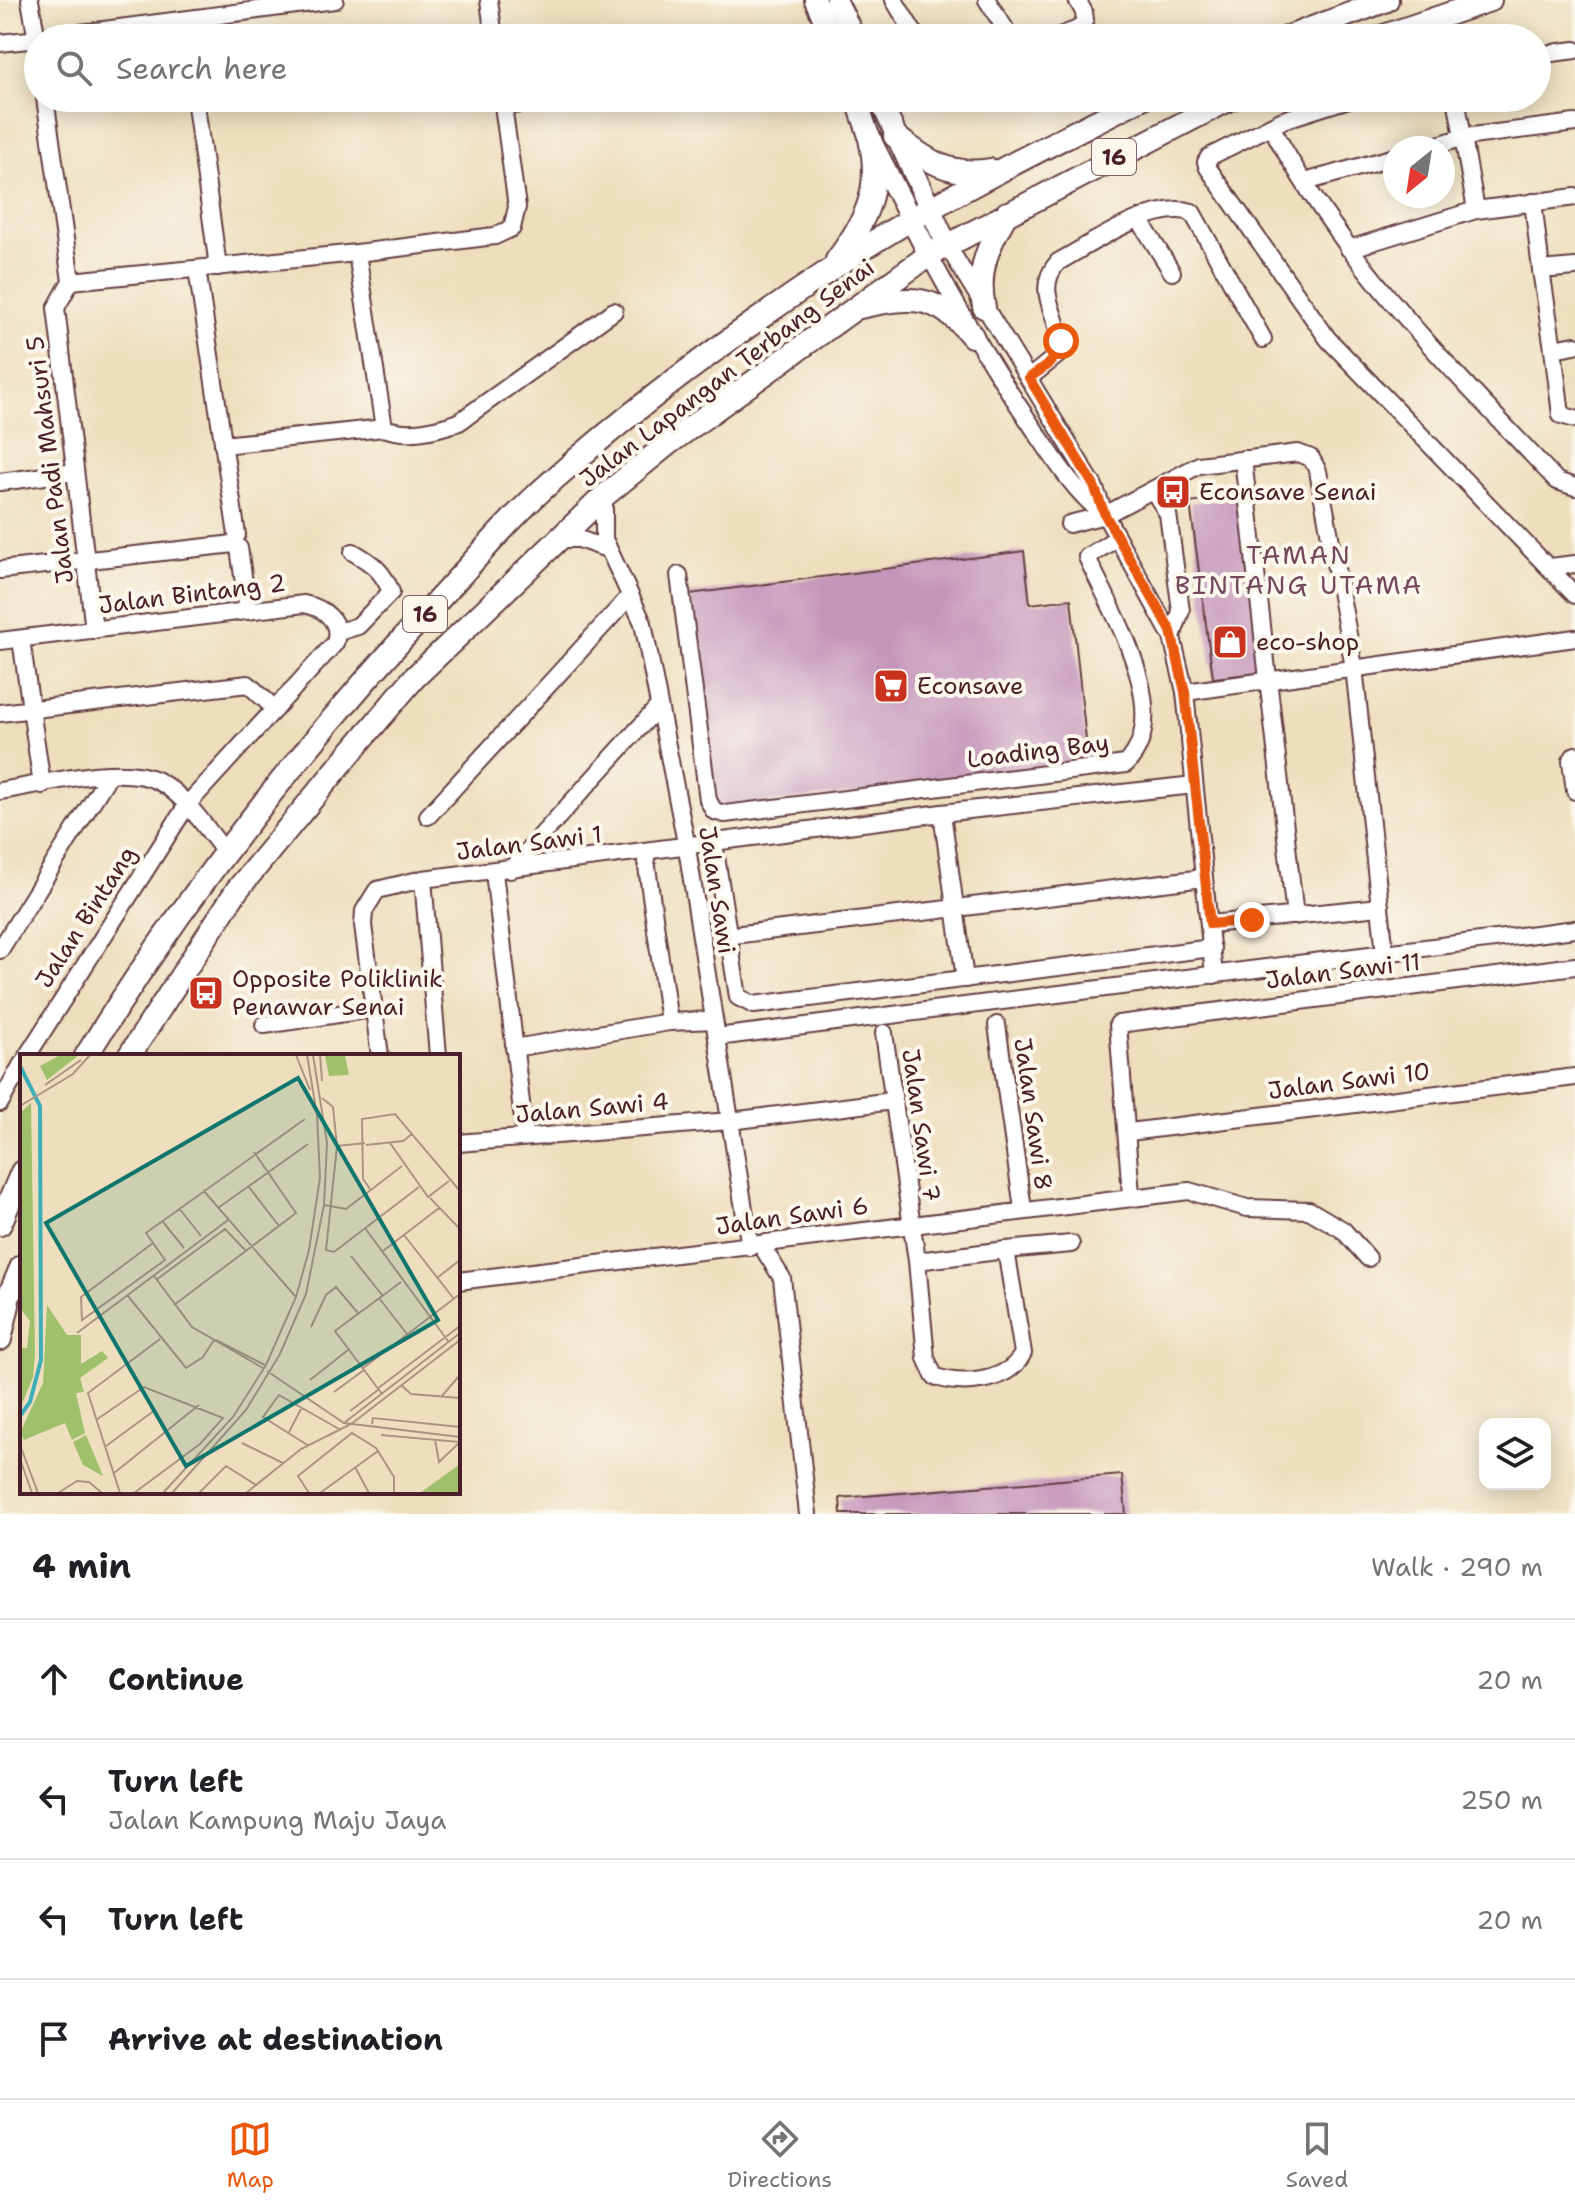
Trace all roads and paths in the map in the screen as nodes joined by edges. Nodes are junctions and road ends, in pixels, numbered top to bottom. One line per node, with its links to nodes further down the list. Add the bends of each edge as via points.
1 (30, 0): 12 (street)
2 (335, 0): 10 (street)
3 (489, 0): 15 (street)
4 (815, 0): 16 (main road)
5 (836, 0): 17 (main road)
6 (894, 0): 18 (street)
7 (987, 0): 19 (street)
8 (1387, 0): 20 (highway)
9 (1490, 0): 21 (highway)
10 (257, 6): 11 (street)
11 (185, 20): 13 (street); 14 (street)
12 (36, 24)
13 (153, 24)
14 (186, 24)
15 (492, 24)
16 (826, 24)
17 (848, 24)
18 (909, 24)
19 (1002, 24)
20 (1323, 24)
21 (1419, 24)
22 (24, 40): 23 (street)
23 (0, 43)
24 (1575, 50): 25 (street)
25 (1551, 53)
26 (47, 112): 59 (street, Jalan Padi Mahsuri 5)
27 (197, 112): 53 (street)
28 (503, 112): 52 (street, via 517,207 512,228 495,236)
29 (861, 112): 39 (main road)
30 (885, 112): 37 (main road)
31 (1114, 112): 42 (highway, Jalan Lapangan Terbang Senai / 16)
32 (1204, 112): 47 (highway, Jalan Lapangan Terbang Senai / 16)
33 (1312, 112): 36 (street)
34 (1459, 112): 38 (street)
35 (1575, 123): 38 (street)
36 (1271, 126): 43 (street); 85 (street, via 1209,157 1208,168 1328,339)
37 (895, 136): 42 (highway, via 950,171); 48 (main road)
38 (1464, 137): 40 (street); 46 (street)
39 (870, 139): 48 (main road); 55 (highway, via 875,192 861,226)
40 (1455, 140)
41 (1383, 160): 43 (street)
42 (1003, 168): 48 (highway, Jalan Lapangan Terbang Senai / 16)
43 (1305, 182): 50 (street)
44 (1575, 197): 45 (street)
45 (1533, 202): 46 (street); 57 (street)
46 (1476, 210): 50 (street)
47 (1008, 212): 51 (highway, Jalan Lapangan Terbang Senai / 16); 60 (highway, via 985,254 980,289)
48 (920, 217): 51 (main road); 55 (highway, Jalan Lapangan Terbang Senai / 16)
49 (1139, 219): 58 (street); 64 (street, via 1174,209 1192,212); 66 (street, via 1058,262 1048,273 1047,303 1061,341 1059,354)
50 (1349, 249): 73 (street, via 1383,294 1557,481)
51 (938, 250): 60 (street); 61 (highway, Jalan Lapangan Terbang Senai / 16); 63 (street)
52 (357, 253): 53 (street); 68 (street)
53 (218, 267): 56 (street)
54 (1575, 267): 57 (street)
55 (832, 268): 117 (highway, Jalan Lapangan Terbang Senai / 16, via 725,344 551,481 386,656)
56 (197, 269): 59 (street); 69 (street)
57 (1541, 270): 65 (street)
58 (1172, 272)
59 (71, 281): 71 (street, Jalan Padi Mahsuri 5, via 56,308)
60 (984, 307): 66 (street)
61 (850, 309): 63 (highway, via 915,298 953,314); 75 (highway, Jalan Lapangan Terbang Senai / 16)
62 (614, 311): 68 (street, via 459,422 433,430)
63 (972, 336): 76 (street, via 1079,495)
64 (1263, 339)
65 (1565, 347): 67 (street, via 1561,415)
66 (1029, 378): 76 (street, via 1094,486)
67 (1575, 419)
68 (384, 428): 69 (street)
69 (223, 445): 78 (street)
70 (1243, 459): 74 (street, via 1199,465); 97 (street, via 1298,453 1311,458 1318,471); 98 (street)
71 (75, 472): 72 (street); 83 (street, Jalan Padi Mahsuri 5)
72 (0, 482)
73 (1575, 487)
74 (1153, 490): 76 (street); 93 (street, via 1168,514 1181,611)
75 (604, 496): 80 (highway, Jalan Lapangan Terbang Senai / 16); 81 (street, Jalan Sawi)
76 (1105, 515): 77 (street); 79 (street)
77 (1069, 524)
78 (237, 535)
79 (1117, 538): 93 (street); 110 (street, Loading Bay, via 1087,557 1142,682 1145,734 1137,753 1126,764)
80 (557, 539): 81 (street, via 579,539); 143 (highway, Jalan Lapangan Terbang Senai / 16, via 414,678 341,764 237,890)
81 (607, 549): 89 (street, Jalan Sawi)
82 (353, 552): 92 (street, via 385,575 391,592 358,626)
83 (86, 559): 86 (street); 90 (street, via 234,544 239,548); 91 (street, Jalan Padi Mahsuri 5)
84 (1575, 564): 85 (street)
85 (1550, 567): 88 (street)
86 (0, 570)
87 (679, 575): 110 (street, via 711,808 725,814)
88 (1575, 595)
89 (630, 596): 100 (street, Jalan Sawi, via 643,623); 113 (street)
90 (248, 611): 91 (street, Jalan Bintang 2); 92 (street, Jalan Bintang 2, via 315,606 334,620)
91 (94, 630): 95 (street, Jalan Bintang 2)
92 (338, 632): 102 (street, via 335,643)
93 (1172, 637): 99 (street)
94 (1575, 638): 97 (street)
95 (21, 639): 96 (street, Jalan Bintang 2); 101 (street)
96 (0, 641)
97 (1354, 667): 98 (street); 122 (street)
98 (1267, 680): 99 (street); 124 (street)
99 (1185, 692): 107 (street)
100 (659, 706): 116 (street, Jalan Sawi); 119 (street)
101 (31, 709): 102 (street, via 248,684); 103 (street); 106 (street)
102 (275, 709): 111 (street)
103 (0, 713)
104 (1575, 755): 109 (street)
105 (109, 775): 106 (street); 111 (street, via 133,772 159,781); 129 (street)
106 (42, 785): 108 (street)
107 (1194, 785): 112 (street, Jalan Sawi 1); 120 (street)
108 (0, 791)
109 (1575, 791)
110 (887, 794): 114 (street)
111 (187, 805): 117 (street); 141 (street, Jalan Bintang)
112 (942, 813): 114 (street, Jalan Sawi 1); 123 (street)
113 (428, 816)
114 (890, 820): 115 (street, Jalan Sawi 1)
115 (714, 844): 116 (street, Jalan Sawi 1); 127 (street)
116 (687, 848): 118 (street, Jalan Sawi 1); 138 (street, Jalan Sawi)
117 (225, 852): 142 (highway, Jalan Lapangan Terbang Senai / 16, via 169,926)
118 (645, 853): 119 (street, Jalan Sawi 1); 135 (street)
119 (502, 871): 121 (street, Jalan Sawi 1); 140 (street)
120 (1204, 878): 123 (street); 125 (street)
121 (423, 879): 134 (street, Jalan Sawi 1, via 377,890 364,911); 145 (street)
122 (1380, 907): 124 (street); 130 (street)
123 (954, 908): 127 (street); 133 (street)
124 (1295, 916): 125 (street)
125 (1210, 924): 128 (street)
126 (1575, 929): 130 (street)
127 (725, 936): 133 (street, via 738,997 754,1005)
128 (1212, 948): 132 (street); 133 (street)
129 (0, 950)
130 (1385, 953): 132 (street)
131 (1575, 966): 151 (street, Jalan Sawi 11, via 1118,1024)
132 (1214, 975): 138 (street)
133 (965, 979)
134 (372, 1009): 136 (street); 144 (street)
135 (669, 1022): 138 (street); 140 (street)
136 (264, 1025)
137 (997, 1025): 156 (street, Jalan Sawi 8)
138 (715, 1029): 150 (street, Jalan Sawi)
139 (884, 1033): 149 (street, Jalan Sawi 7)
140 (514, 1048): 152 (street)
141 (28, 1054)
142 (87, 1054)
143 (130, 1054)
144 (380, 1054)
145 (438, 1054)
146 (20, 1067): 148 (street)
147 (1575, 1077): 151 (street, Jalan Sawi 10)
148 (2, 1094)
149 (893, 1101): 150 (street, Jalan Sawi 4); 158 (street, Jalan Sawi 7)
150 (730, 1121): 152 (street, Jalan Sawi 4); 160 (street, Jalan Sawi)
151 (1129, 1132): 155 (street)
152 (525, 1137): 153 (street, Jalan Sawi 4)
153 (460, 1143)
154 (20, 1177): 157 (highway)
155 (1131, 1195): 156 (street, Jalan Sawi 6); 162 (street, Jalan Sawi 6, via 1189,1191 1247,1208 1309,1210 1343,1230)
156 (1023, 1209): 158 (street, Jalan Sawi 6)
157 (0, 1224)
158 (911, 1224): 160 (street, Jalan Sawi 6); 163 (street, Jalan Sawi 7)
159 (1071, 1244): 161 (street)
160 (756, 1246): 165 (street, Jalan Sawi 6); 169 (street, via 782,1278)
161 (1006, 1250): 163 (street); 163 (street, Jalan Sawi 7, via 1023,1353 1017,1366 1003,1375 976,1379 949,1382 934,1376 926,1358)
162 (1368, 1258)
163 (917, 1261)
164 (20, 1270): 166 (highway)
165 (460, 1280)
166 (12, 1288): 167 (highway); 168 (highway)
167 (0, 1317)
168 (0, 1339)
169 (808, 1514)

